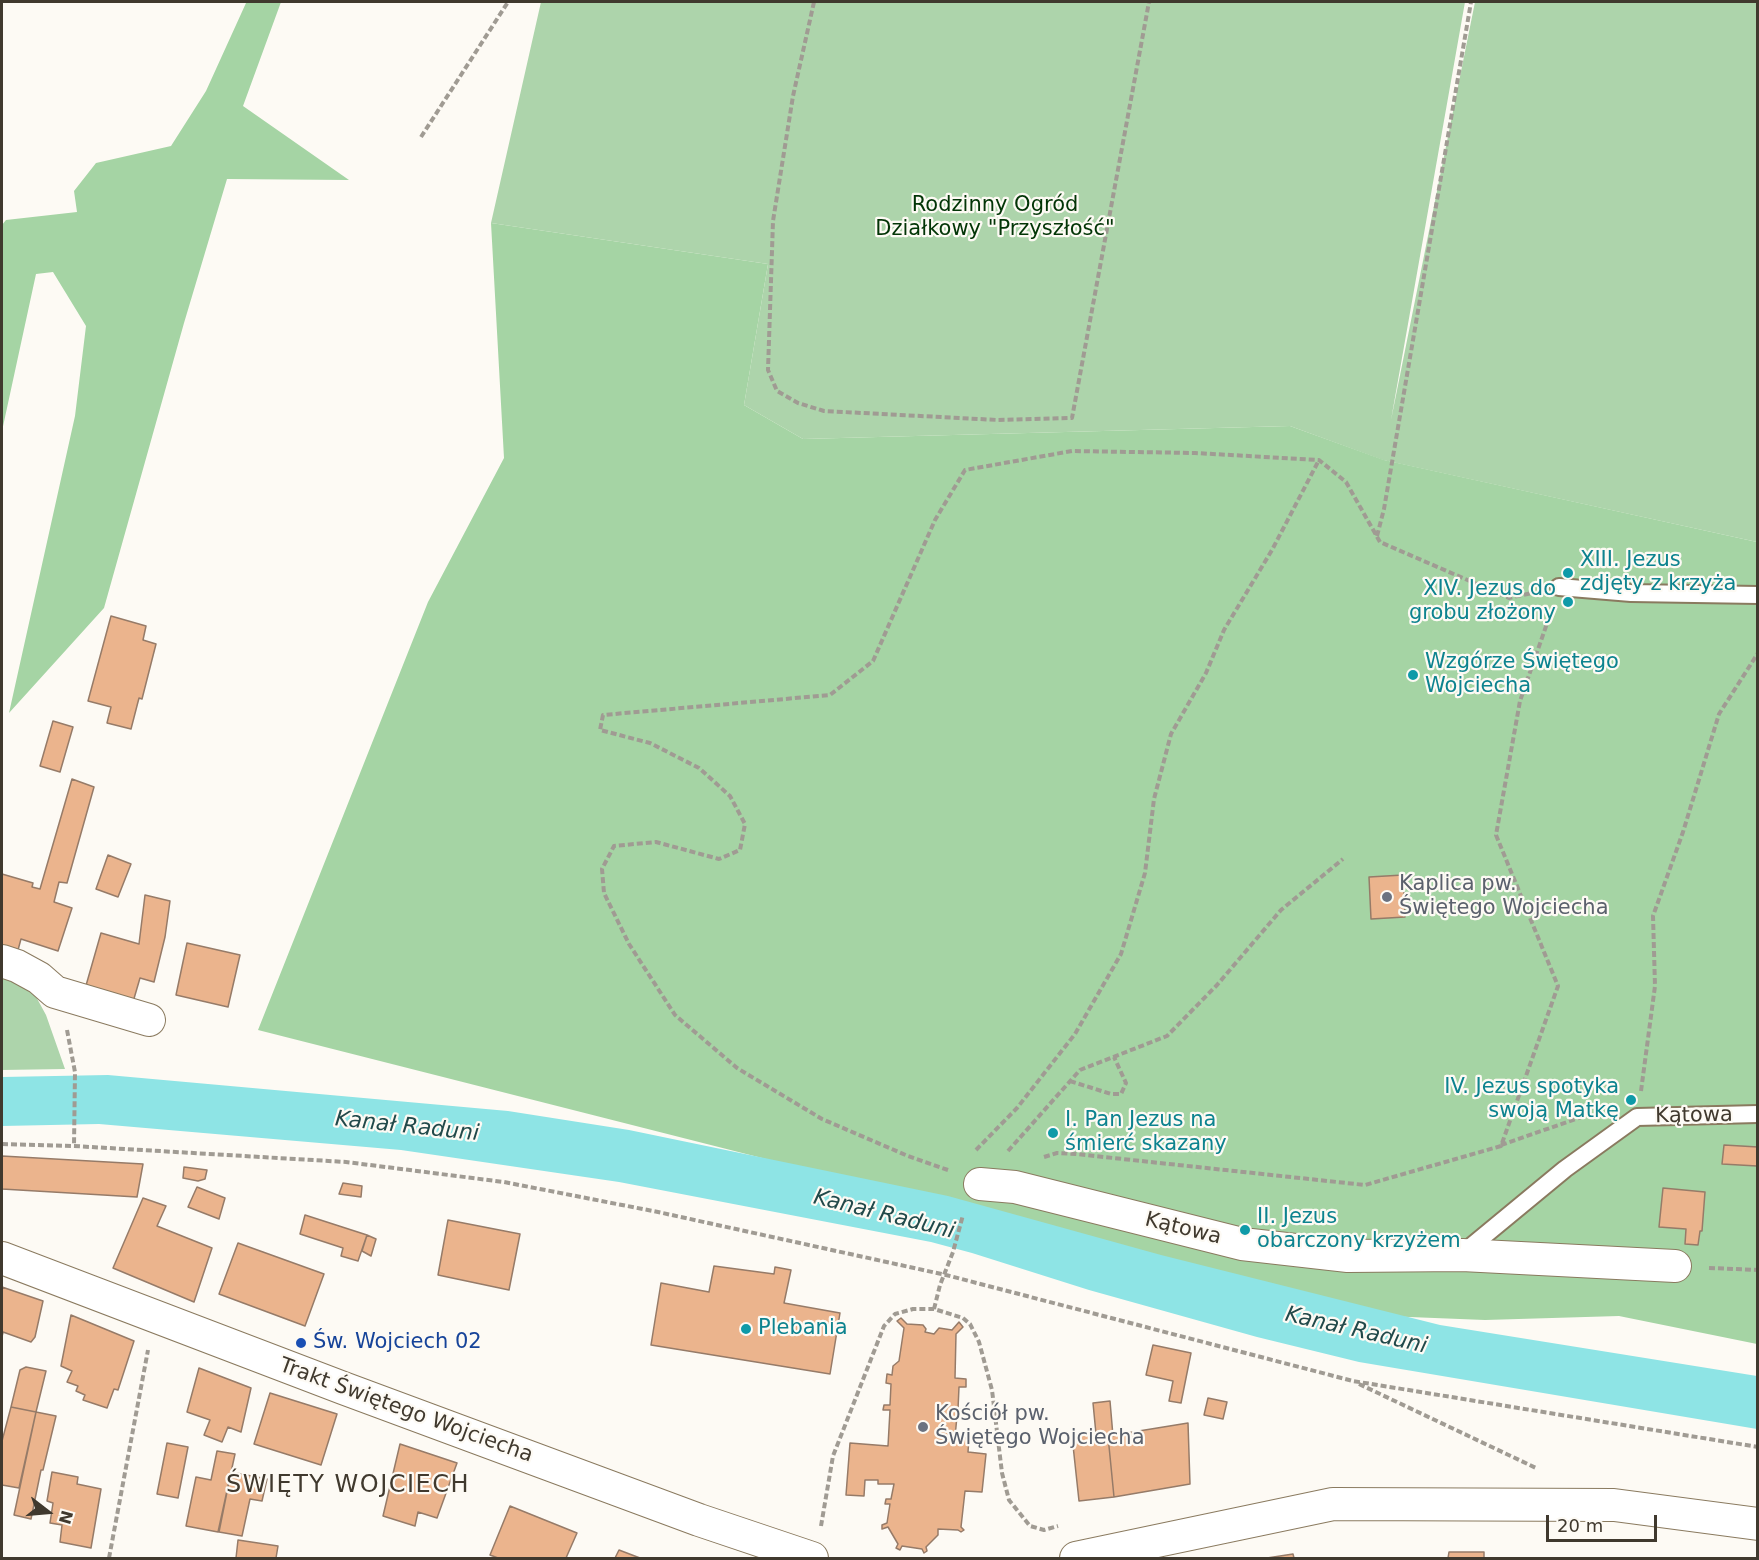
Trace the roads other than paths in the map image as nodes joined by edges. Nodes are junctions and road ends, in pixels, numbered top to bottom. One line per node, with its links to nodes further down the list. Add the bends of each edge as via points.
1 (1559, 587): 2 (lane, via 1631,593)
2 (1758, 595)
3 (2, 961): 4 (street, via 39,978 55,992)
4 (149, 1020)
5 (1758, 1114): 7 (lane, Kątowa, via 1637,1117 1565,1169)
6 (967, 1178): 7 (street, Kątowa, via 1242,1244 1348,1256)
7 (1462, 1255): 9 (street, Kątowa)
8 (2, 1258): 11 (street, Trakt Świętego Wojciecha, via 343,1388)
9 (1675, 1266)
10 (1758, 1524): 12 (street, via 1614,1505 1333,1504)
11 (811, 1558)
12 (1076, 1558)

